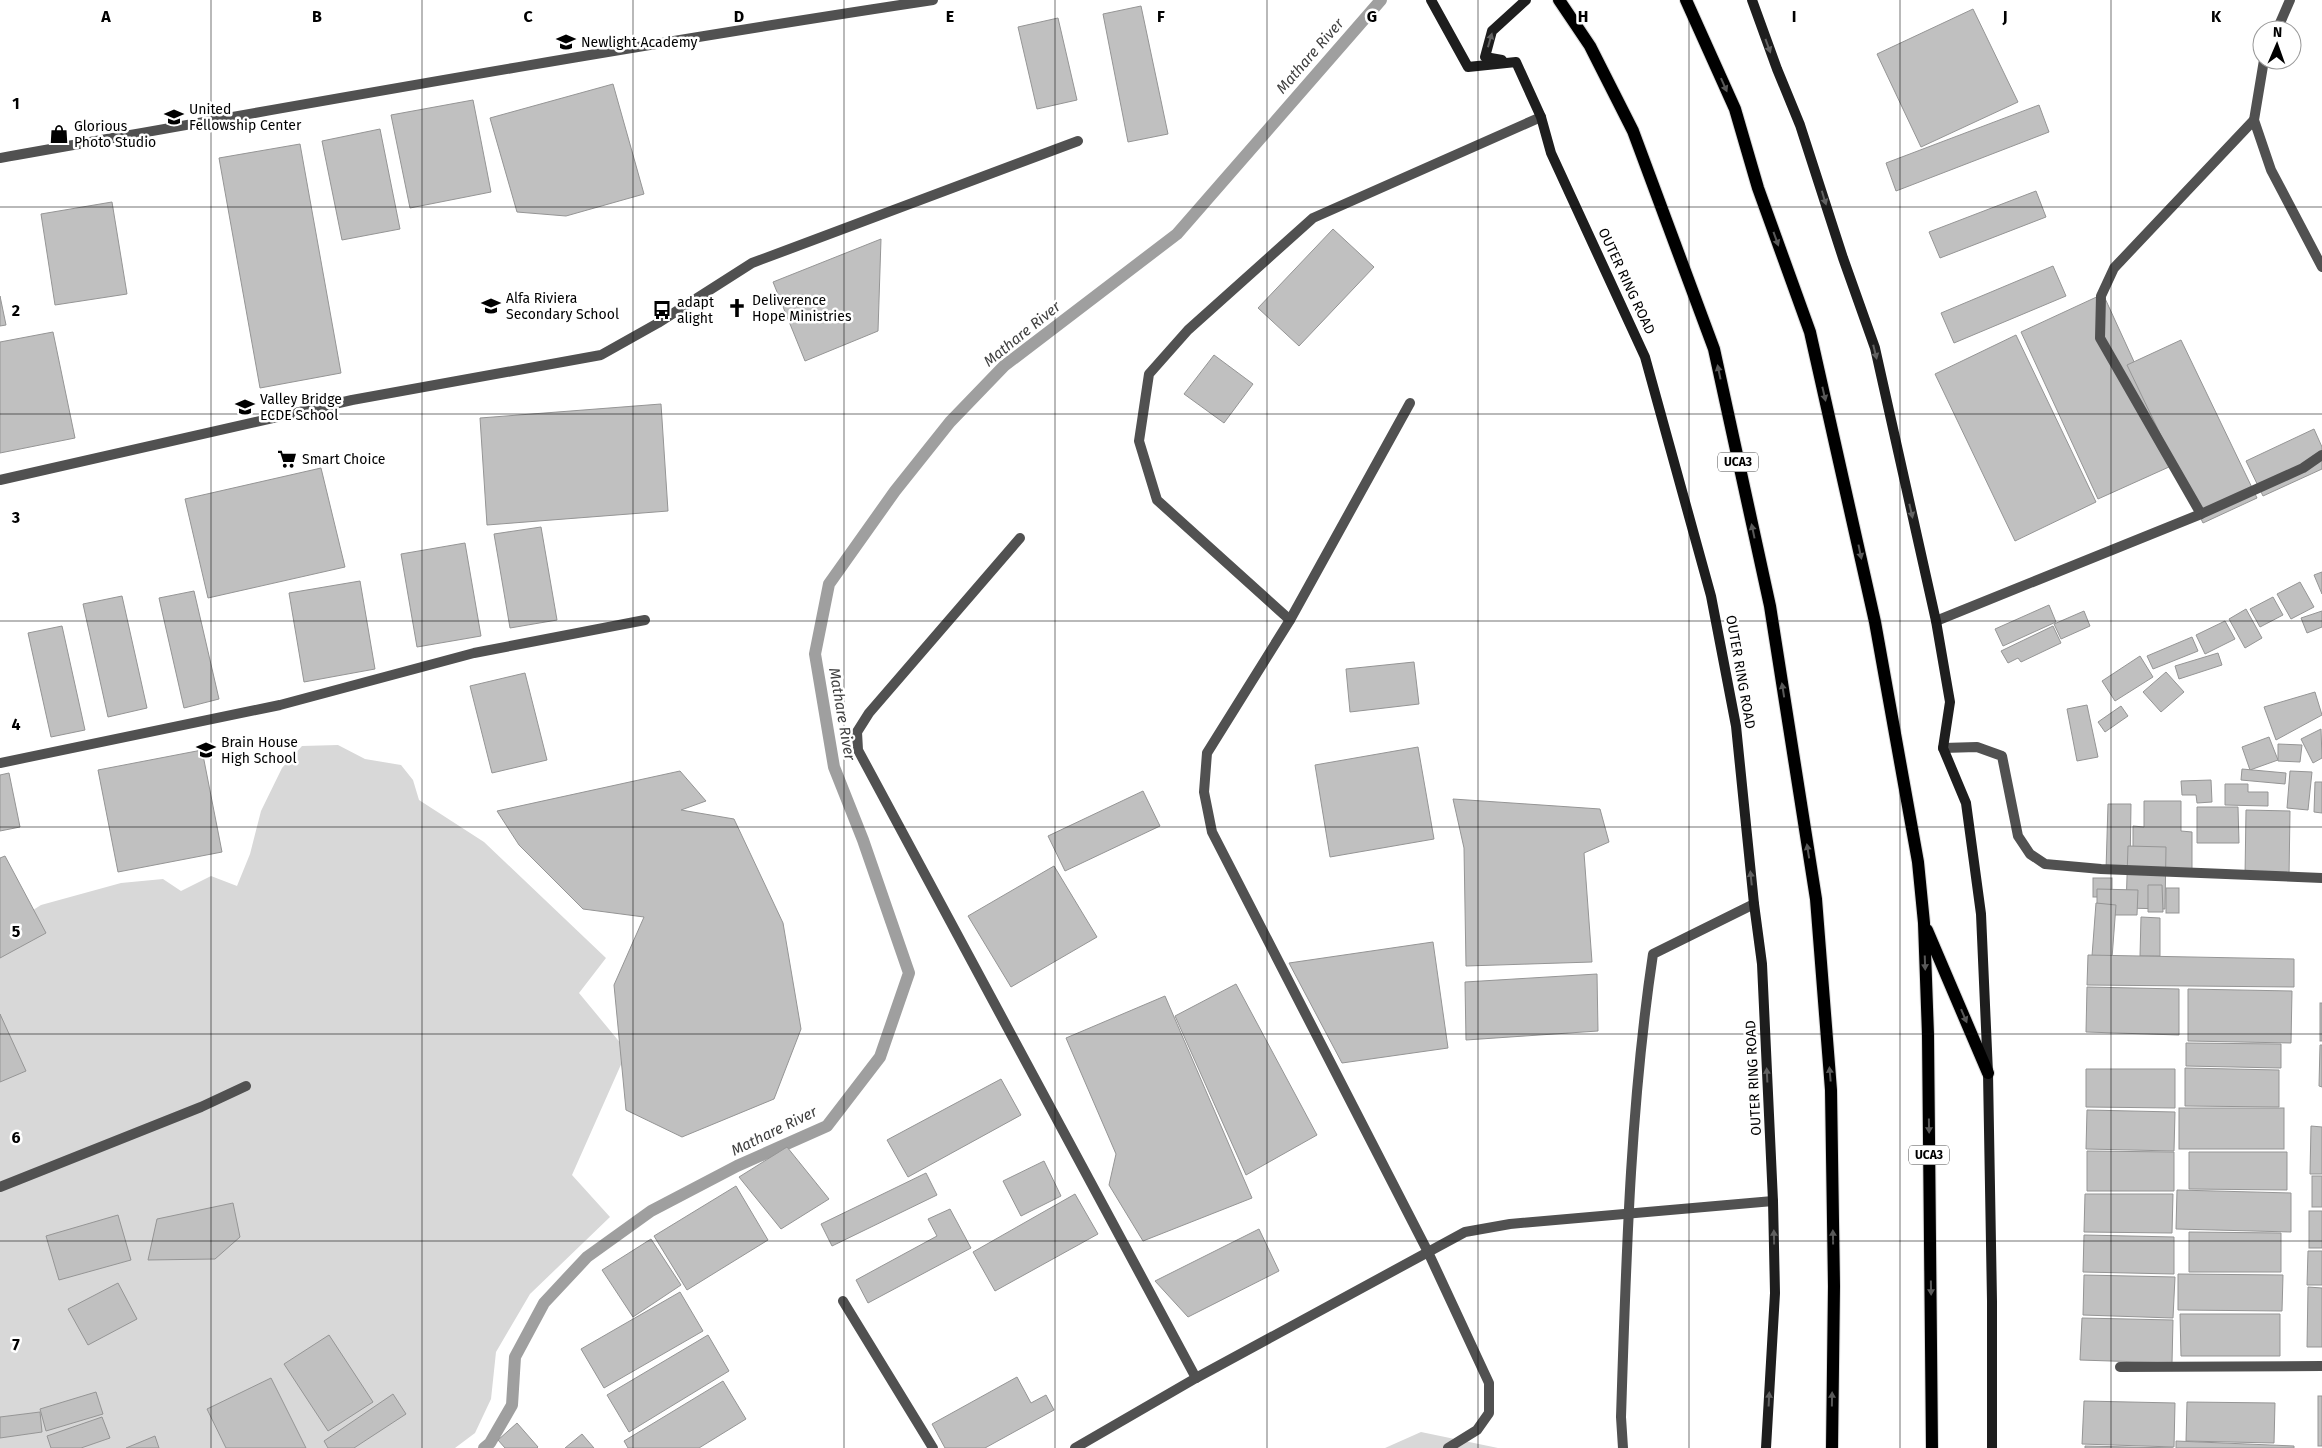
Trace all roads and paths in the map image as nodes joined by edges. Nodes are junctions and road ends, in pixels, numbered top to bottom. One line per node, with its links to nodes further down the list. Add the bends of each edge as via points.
1 (933, 0): 14 (street, via 435,81)
2 (1431, 0): 9 (main road, via 1468,67)
3 (1526, 0): 9 (main road, one-way to 3, via 1486,57 1492,32)
4 (1559, 0): 44 (main road, UCA3, one-way to 4, via 1831,1090 1816,899 1770,606 1714,349 1633,131 1590,46)
5 (1686, 0): 28 (main road, UCA3, one-way to 28, via 1735,110 1758,188 1810,332 1875,622 1918,862)
6 (1752, 0): 23 (main road, one-way to 23, via 1800,125 1875,348)
7 (2290, 0): 8 (street)
8 (2281, 20)
9 (1516, 62): 11 (main road, OUTER RING ROAD)
10 (2262, 70): 12 (street)
11 (1541, 117): 22 (street, via 1313,218 1188,330 1149,374 1140,441 1157,500); 27 (main road, OUTER RING ROAD, one-way to 11, via 1736,726 1711,596 1645,356 1552,153)
12 (2254, 120): 15 (street, via 2271,170); 19 (street, via 2114,268 2101,296 2100,338)
13 (1078, 141): 18 (street, via 752,263 601,355 352,400)
14 (0, 158)
15 (2322, 267)
16 (1410, 403): 22 (street)
17 (2322, 454): 19 (street, via 2303,468)
18 (0, 480)
19 (2201, 514): 23 (street)
20 (1020, 538): 38 (street, via 869,713 857,732 858,750)
21 (645, 620): 25 (street, via 474,654 280,705)
22 (1290, 620): 34 (street, via 1207,753 1204,792 1212,832)
23 (1936, 621): 24 (main road, via 1950,702)
24 (1943, 748): 26 (street, via 1977,747 2002,756 2018,836 2030,854 2045,864); 29 (main road, via 1966,803 1980,905)
25 (0, 763)
26 (2322, 878)
27 (1754, 904): 32 (main road, OUTER RING ROAD, one-way to 27, via 1762,964); 33 (street, via 1654,954 1644,1016)
28 (1924, 923): 29 (main road, one-way to 29); 45 (main road, UCA3, one-way to 45)
29 (1988, 1073): 46 (main road)
30 (246, 1086): 31 (street, via 200,1108)
31 (0, 1186)
32 (1774, 1200): 33 (street); 43 (main road, OUTER RING ROAD, one-way to 32, via 1775,1293)
33 (1628, 1214): 34 (street, via 1510,1224 1465,1232); 42 (street, via 1621,1417)
34 (1428, 1252): 38 (street); 41 (street, via 1489,1383 1489,1413 1477,1430)
35 (844, 1301): 39 (street)
36 (2322, 1366): 37 (street)
37 (2120, 1367)
38 (1196, 1378): 40 (street)
39 (933, 1448)
40 (1075, 1448)
41 (1448, 1448)
42 (1623, 1448)
43 (1766, 1448)
44 (1832, 1448)
45 (1932, 1448)
46 (1992, 1448)

